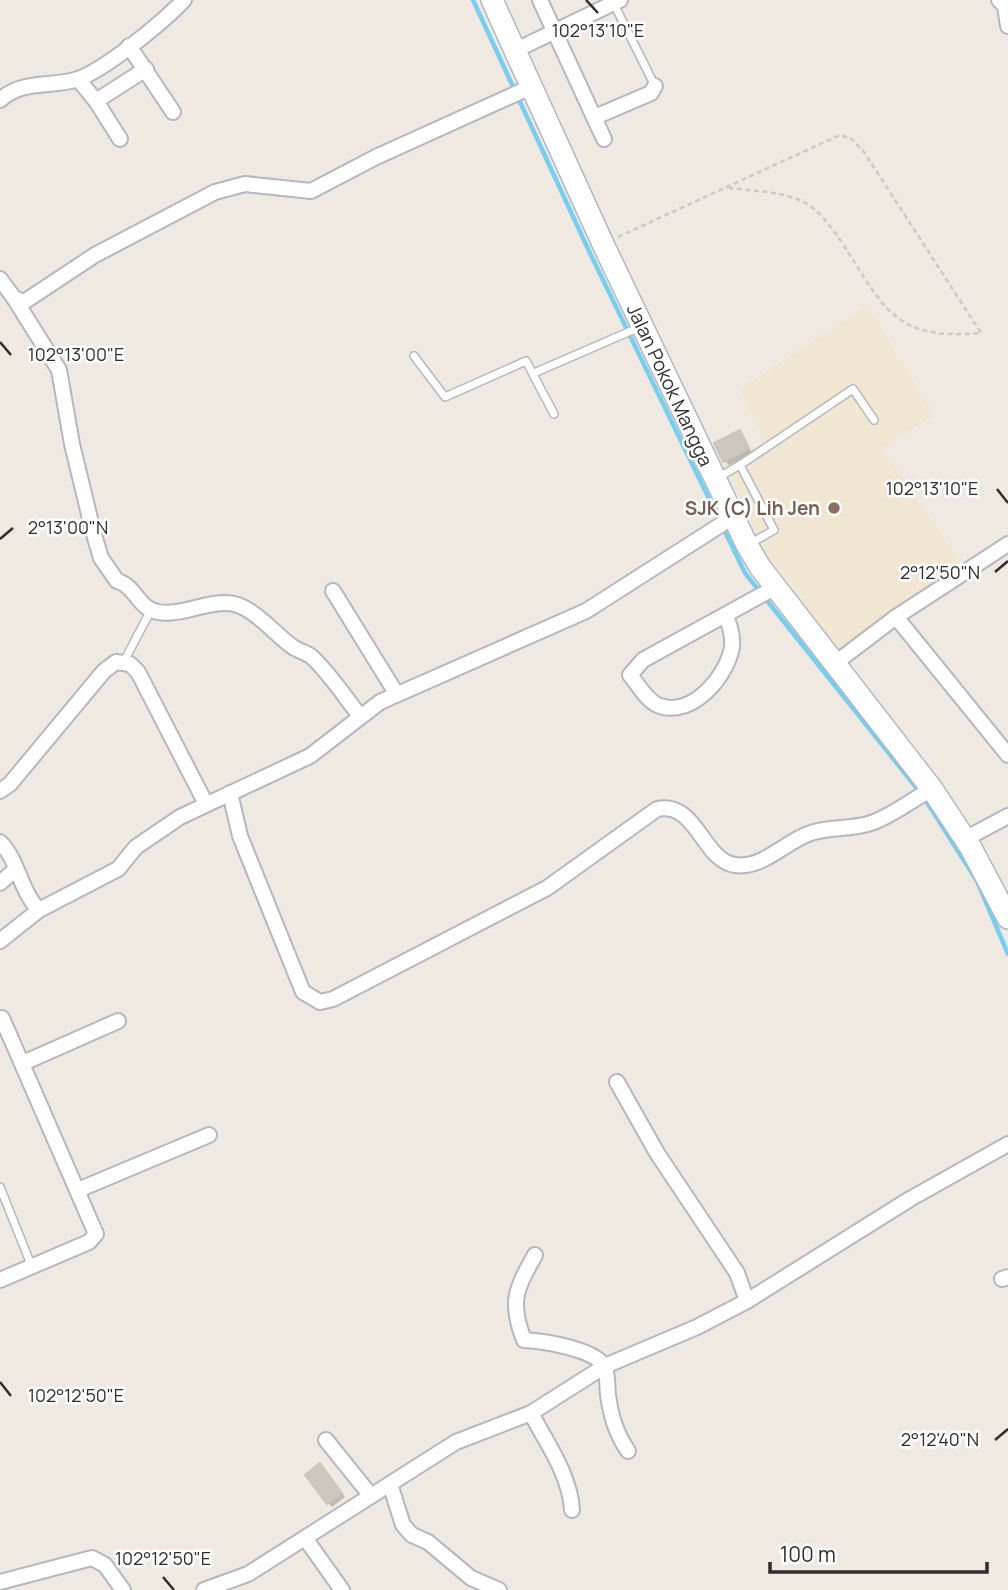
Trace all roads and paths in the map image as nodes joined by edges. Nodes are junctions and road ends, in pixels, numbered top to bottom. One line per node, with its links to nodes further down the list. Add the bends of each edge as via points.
1 (184, 0): 8 (street)
2 (492, 0): 9 (main road, Jalan Pokok Mangga)
3 (540, 0): 7 (street)
4 (999, 0): 6 (street, via 1005,6)
5 (615, 1): 7 (street); 12 (lane)
6 (1008, 26)
7 (555, 32): 9 (street); 17 (street)
8 (129, 46): 10 (street); 11 (street)
9 (516, 50): 13 (main road, Jalan Pokok Mangga)
10 (146, 69): 15 (street); 16 (street)
11 (78, 79): 14 (street, via 23,86); 15 (street)
12 (655, 86): 17 (street, via 651,93)
13 (523, 91): 21 (main road, Jalan Pokok Mangga); 23 (street, via 311,191 245,184 222,189 95,255 24,302)
14 (0, 100)
15 (96, 101): 18 (street)
16 (173, 112)
17 (595, 117): 19 (street)
18 (120, 139)
19 (604, 139)
20 (729, 188): 20 (path, via 840,135 852,139 981,333 937,334 900,322 884,308 820,214 804,202 780,194); 21 (path)
21 (603, 244): 24 (main road, Jalan Pokok Mangga)
22 (0, 279): 23 (street)
23 (14, 298): 36 (street, via 59,370 101,558 117,581 128,584)
24 (642, 326): 26 (lane); 30 (main road, Jalan Pokok Mangga)
25 (414, 356): 26 (lane, via 445,397 526,361)
26 (534, 373): 27 (lane)
27 (554, 414)
28 (874, 420): 29 (lane, via 853,389)
29 (740, 465): 30 (lane); 33 (lane, via 774,530)
30 (715, 480): 31 (main road, Jalan Pokok Mangga)
31 (724, 522): 33 (main road, Jalan Pokok Mangga); 41 (street, via 586,611)
32 (1008, 544): 38 (street)
33 (747, 545): 35 (main road, Jalan Pokok Mangga)
34 (333, 591): 41 (street)
35 (766, 592): 37 (street); 40 (main road, Jalan Pokok Mangga)
36 (151, 610): 39 (lane); 42 (street, via 178,612 231,603 311,656)
37 (725, 615): 37 (street, via 634,667 630,675 650,699 660,706 678,706 701,697 726,664 732,646)
38 (896, 617): 40 (street); 43 (street)
39 (123, 663): 44 (street, via 116,662 104,671); 47 (street, via 138,672)
40 (834, 664): 45 (main road, Jalan Pokok Mangga)
41 (396, 693): 42 (street)
42 (360, 716): 46 (street, via 310,756)
43 (1008, 755)
44 (0, 791)
45 (929, 791): 46 (street, via 871,823 807,834 748,865 732,865 714,851 681,812 657,809 547,888 320,1002 303,992 240,836); 49 (main road, Jalan Pokok Mangga)
46 (230, 793): 47 (street)
47 (206, 804): 53 (street, via 136,847 118,869)
48 (1008, 816): 49 (street)
49 (965, 839): 54 (main road, Jalan Pokok Mangga)
50 (0, 842): 51 (street)
51 (16, 869): 52 (street); 53 (street)
52 (0, 883)
53 (39, 910): 55 (street)
54 (1008, 918)
55 (0, 941)
56 (1, 1018): 58 (street)
57 (118, 1021): 58 (street)
58 (23, 1063): 63 (street)
59 (617, 1082): 67 (street, via 657,1153 737,1273)
60 (209, 1135): 63 (street)
61 (1008, 1144): 67 (street, via 909,1199)
62 (0, 1187): 65 (lane)
63 (78, 1190): 65 (street, via 96,1234 89,1242)
64 (535, 1255): 68 (street, via 516,1289 515,1316 524,1340 551,1342 597,1358)
65 (32, 1267): 66 (street)
66 (0, 1280)
67 (747, 1301): 68 (street)
68 (605, 1366): 69 (street); 71 (street, via 610,1413)
69 (531, 1413): 72 (street, via 456,1442); 74 (street, via 564,1473)
70 (326, 1440): 73 (street)
71 (628, 1451)
72 (390, 1484): 73 (street); 80 (street, via 403,1525 412,1535 428,1542 471,1578)
73 (371, 1496): 75 (street)
74 (572, 1510)
75 (305, 1538): 78 (street, via 248,1574); 79 (street)
76 (0, 1582): 77 (street, via 92,1558 105,1565)
77 (123, 1590)
78 (204, 1590)
79 (342, 1590)
80 (499, 1590)

